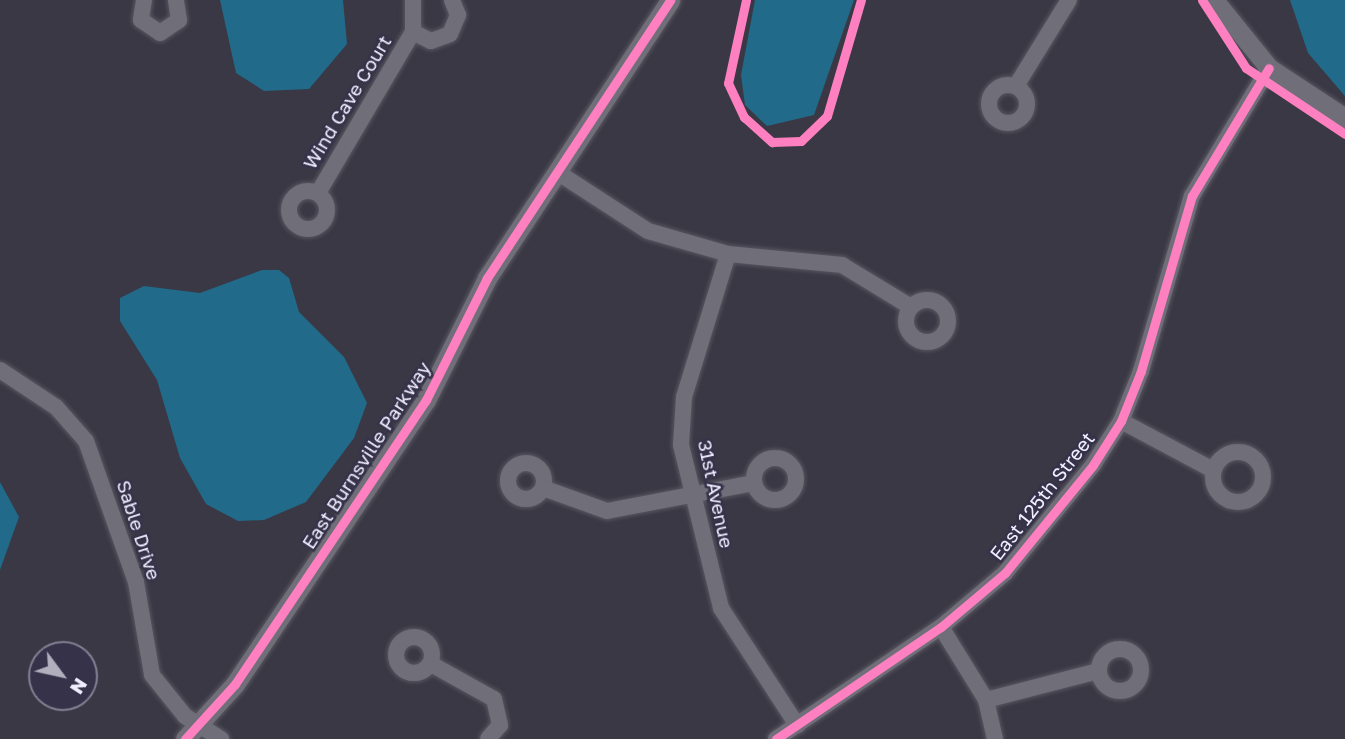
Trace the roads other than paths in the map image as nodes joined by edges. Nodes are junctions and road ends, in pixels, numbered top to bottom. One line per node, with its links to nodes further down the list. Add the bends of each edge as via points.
1 (144, 0): 2 (street, via 141,20 160,33 179,20)
2 (176, 0)
3 (413, 0): 8 (street, Wind Cave Court)
4 (452, 0): 8 (street, Wind Cave Court, via 458,15 450,34 431,41)
5 (670, 0): 12 (street, East Burnsville Parkway)
6 (1069, 0): 10 (street)
7 (1214, 0): 9 (street)
8 (413, 32): 13 (street, Wind Cave Court)
9 (1269, 68): 11 (street); 17 (street, East 125th Street, via 1192,196)
10 (1016, 86)
11 (1345, 118)
12 (558, 172): 14 (street, via 649,231); 27 (street, East Burnsville Parkway, via 487,278 426,400)
13 (318, 193)
14 (729, 254): 15 (street, via 842,265); 21 (street, 31st Avenue, via 684,397 681,445)
15 (911, 307)
16 (0, 370): 27 (street, Sable Drive, via 56,407 86,441 136,582 152,675)
17 (1121, 421): 18 (street); 22 (street, East 125th Street, via 1005,573)
18 (1213, 470)
19 (754, 483): 21 (street)
20 (543, 488): 21 (street, via 607,511)
21 (692, 499): 26 (street, 31st Avenue, via 721,608)
22 (941, 627): 25 (street); 26 (street, East 125th Street)
23 (431, 664): 29 (street, via 494,699 500,724)
24 (1098, 671): 25 (street)
25 (986, 700): 31 (street)
26 (797, 725): 30 (street, East 125th Street)
27 (192, 733): 28 (street)
28 (221, 739)
29 (488, 739)
30 (776, 739)
31 (995, 739)

